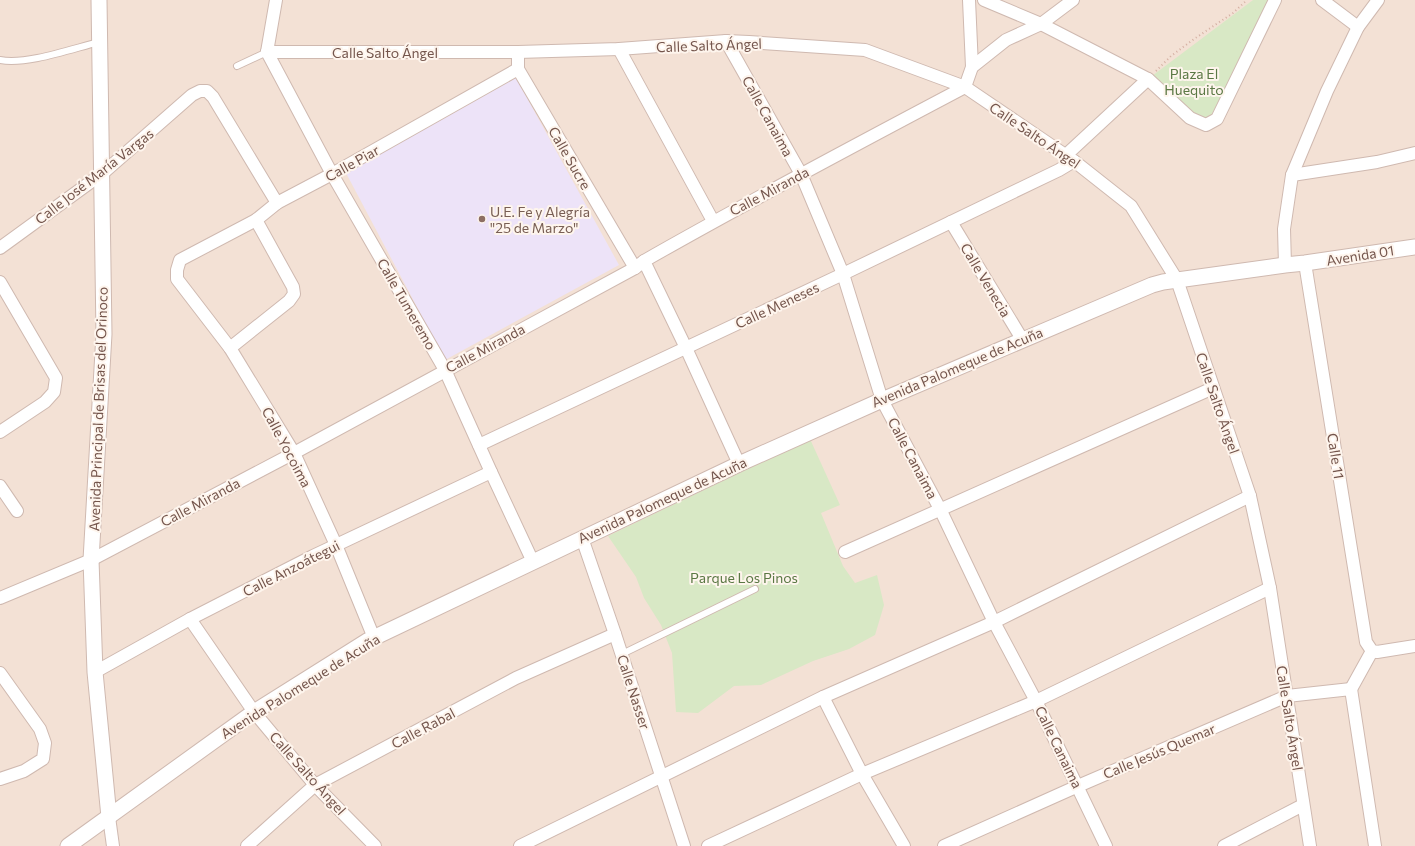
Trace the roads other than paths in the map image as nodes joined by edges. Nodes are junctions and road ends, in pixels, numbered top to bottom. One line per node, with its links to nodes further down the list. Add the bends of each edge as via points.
1 (99, 0): 12 (street, Avenida Principal de Brisas del Orinoco)
2 (276, 0): 14 (street)
3 (969, 0): 18 (street)
4 (984, 0): 9 (street)
5 (1073, 0): 9 (street)
6 (1275, 0): 20 (street, via 1217,119 1206,125 1190,118)
7 (1322, 0): 10 (street)
8 (1378, 0): 10 (street)
9 (1041, 24): 18 (street, via 1006,40); 20 (street)
10 (1358, 27): 27 (street, via 1327,91)
11 (726, 41): 13 (street, Calle Salto Ángel); 21 (street, Calle Salto Ángel, via 865,50); 26 (street, Calle Canaima)
12 (100, 42): 16 (lane, via 24,61); 24 (street, Avenida Principal de Brisas del Orinoco)
13 (619, 49): 15 (street, Calle Salto Ángel); 30 (street)
14 (267, 52): 15 (street, Calle Salto Ángel); 17 (lane); 25 (street, Calle Tumeremo)
15 (518, 52): 19 (street)
16 (0, 60)
17 (237, 66)
18 (972, 67): 21 (street)
19 (518, 69): 25 (street, Calle Piar); 35 (street, Calle Sucre)
20 (1148, 79): 23 (street, Calle Meneses)
21 (965, 87): 23 (street, Calle Salto Ángel); 26 (street, Calle Miranda)
22 (1415, 153): 27 (street, via 1377,162)
23 (1070, 158): 31 (street, Calle Meneses, via 1059,170); 39 (street, Calle Salto Ángel, via 1131,206)
24 (103, 173): 28 (street, Calle José María Vargas, via 192,95 207,91 213,96); 33 (street, Calle José María Vargas); 59 (street, Avenida Principal de Brisas del Orinoco, via 104,334)
25 (332, 174): 28 (street, Calle Piar); 44 (street, Calle Tumeremo)
26 (801, 174): 30 (street, Calle Miranda); 38 (street, Calle Canaima)
27 (1292, 175): 36 (street, via 1284,229)
28 (277, 203): 29 (street, Calle Piar)
29 (256, 220): 37 (street, Calle Piar, via 180,260); 42 (street, via 293,287 294,294 289,301)
30 (713, 221): 35 (street, Calle Miranda)
31 (951, 222): 38 (street, Calle Meneses); 41 (street, Calle Venecia)
32 (1415, 247): 34 (street, Avenida 01)
33 (0, 248)
34 (1305, 264): 36 (street, Avenida Palomeque de Acuña); 69 (street, Calle 11, via 1366,642)
35 (639, 265): 43 (street, Calle Sucre); 44 (street, Calle Miranda)
36 (1285, 265): 39 (street, Avenida Palomeque de Acuña)
37 (177, 270): 42 (street, Calle Yocoima, via 177,279)
38 (843, 274): 43 (street, Calle Meneses); 46 (street, Calle Canaima)
39 (1177, 280): 41 (street, Avenida Palomeque de Acuña, via 1152,285); 45 (street, Calle Salto Ángel)
40 (0, 282): 47 (street, via 56,378 54,392 45,402)
41 (1022, 339): 46 (street, Avenida Palomeque de Acuña)
42 (230, 348): 49 (street, Calle Yocoima)
43 (686, 348): 48 (street, Calle Meneses); 50 (street, Calle Sucre)
44 (445, 370): 48 (street, Calle Tumeremo); 49 (street, Calle Miranda)
45 (1213, 388): 53 (street, Calle Salto Ángel); 54 (street)
46 (882, 400): 50 (street, Avenida Palomeque de Acuña); 54 (street, Calle Canaima)
47 (0, 432)
48 (479, 445): 51 (street, Calle Tumeremo)
49 (294, 453): 57 (street, Calle Yocoima); 59 (street, Calle Miranda)
50 (739, 464): 56 (street, Avenida Palomeque de Acuña)
51 (490, 472): 57 (street, Calle Anzoátegui); 60 (street, Calle Tumeremo)
52 (0, 486): 55 (street)
53 (1250, 496): 61 (street, Calle Salto Ángel); 65 (street)
54 (940, 509): 58 (street); 65 (street, Calle Canaima)
55 (17, 510)
56 (582, 538): 60 (street, Avenida Palomeque de Acuña); 66 (street, Calle Nasser)
57 (336, 545): 64 (street, Calle Anzoátegui); 67 (street, Calle Yocoima)
58 (845, 552)
59 (92, 560): 63 (street, Calle Miranda); 71 (street, Avenida Principal de Brisas del Orinoco)
60 (533, 562): 67 (street, Avenida Palomeque de Acuña)
61 (1270, 588): 74 (street, Calle Salto Ángel); 76 (street)
62 (755, 589): 70 (lane)
63 (0, 598)
64 (190, 619): 71 (street, Calle Anzoátegui); 77 (street, Calle Salto Ángel)
65 (994, 622): 75 (street); 76 (street, Calle Canaima)
66 (615, 634): 70 (street, Calle Nasser); 81 (street, Calle Rabal, via 516,678)
67 (374, 638): 77 (street, Avenida Palomeque de Acuña)
68 (1415, 646): 69 (street, via 1377,652)
69 (1371, 649): 73 (street)
70 (622, 654): 79 (street, Calle Nasser)
71 (95, 672): 84 (street, Avenida Principal de Brisas del Orinoco)
72 (0, 673): 80 (street, via 40,729 45,743 43,759 24,771)
73 (1351, 689): 74 (street, Calle Jesús Quemar); 97 (street)
74 (1287, 696): 82 (street, Calle Jesús Quemar); 83 (street, Calle Salto Ángel)
75 (823, 697): 78 (street); 79 (street)
76 (1036, 701): 78 (street); 82 (street, Calle Canaima)
77 (254, 712): 81 (street, Calle Salto Ángel); 84 (street, Avenida Palomeque de Acuña)
78 (862, 774): 91 (street); 92 (street)
79 (662, 776): 89 (street); 90 (street, Calle Nasser)
80 (0, 779)
81 (315, 785): 87 (street, Calle Rabal); 88 (street, Calle Salto Ángel)
82 (1078, 786): 93 (street, Calle Jesús Quemar); 94 (street, Calle Canaima)
83 (1303, 805): 95 (street); 96 (street, Calle Salto Ángel)
84 (109, 817): 85 (street, Avenida Palomeque de Acuña); 86 (street)
85 (68, 846)
86 (113, 846)
87 (247, 846)
88 (374, 846)
89 (520, 846)
90 (684, 846)
91 (708, 846)
92 (904, 846)
93 (944, 846)
94 (1106, 846)
95 (1224, 846)
96 (1310, 846)
97 (1375, 846)

